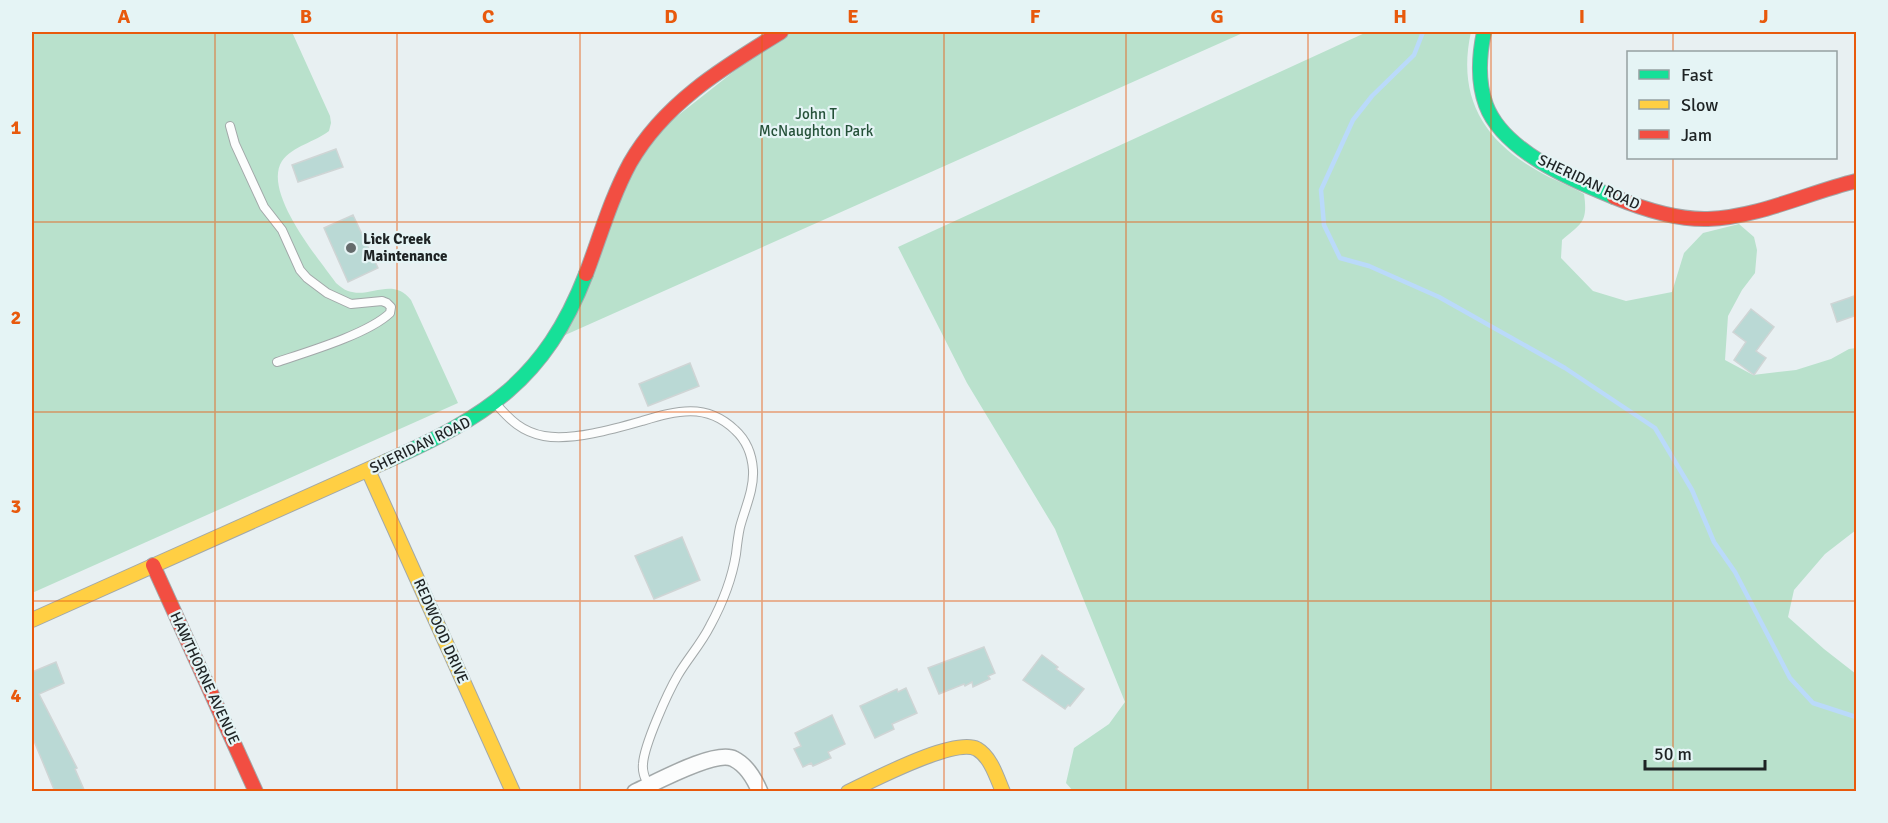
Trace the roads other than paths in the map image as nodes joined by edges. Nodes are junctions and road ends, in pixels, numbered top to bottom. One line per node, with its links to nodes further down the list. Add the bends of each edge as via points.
1 (781, 32): 6 (street, SHERIDAN ROAD, via 709,77 656,127 615,191 560,330 525,378)
2 (1484, 32): 4 (street, SHERIDAN ROAD, via 1481,86 1497,126 1528,153 1628,202 1681,218 1707,219 1747,212)
3 (230, 126): 5 (lane, via 264,207 282,230 307,278 345,302 382,301 390,306 390,313 380,321)
4 (1857, 181)
5 (277, 362)
6 (496, 404): 7 (street, SHERIDAN ROAD, via 451,433); 10 (lane, via 522,429 545,436 613,429 686,410 703,412 717,416 739,433 751,456 752,490 740,527 733,572 710,626 677,676 647,748)
7 (368, 470): 8 (street, SHERIDAN ROAD); 12 (street, REDWOOD DRIVE)
8 (153, 565): 9 (street, SHERIDAN ROAD); 11 (street, HAWTHORNE AVENUE)
9 (32, 620)
10 (641, 788): 13 (street, via 711,759 726,757 734,759 753,778)
11 (256, 792)
12 (513, 792)
13 (760, 792)
14 (848, 792): 15 (street, via 939,751 967,746 987,760)
15 (1003, 792)

